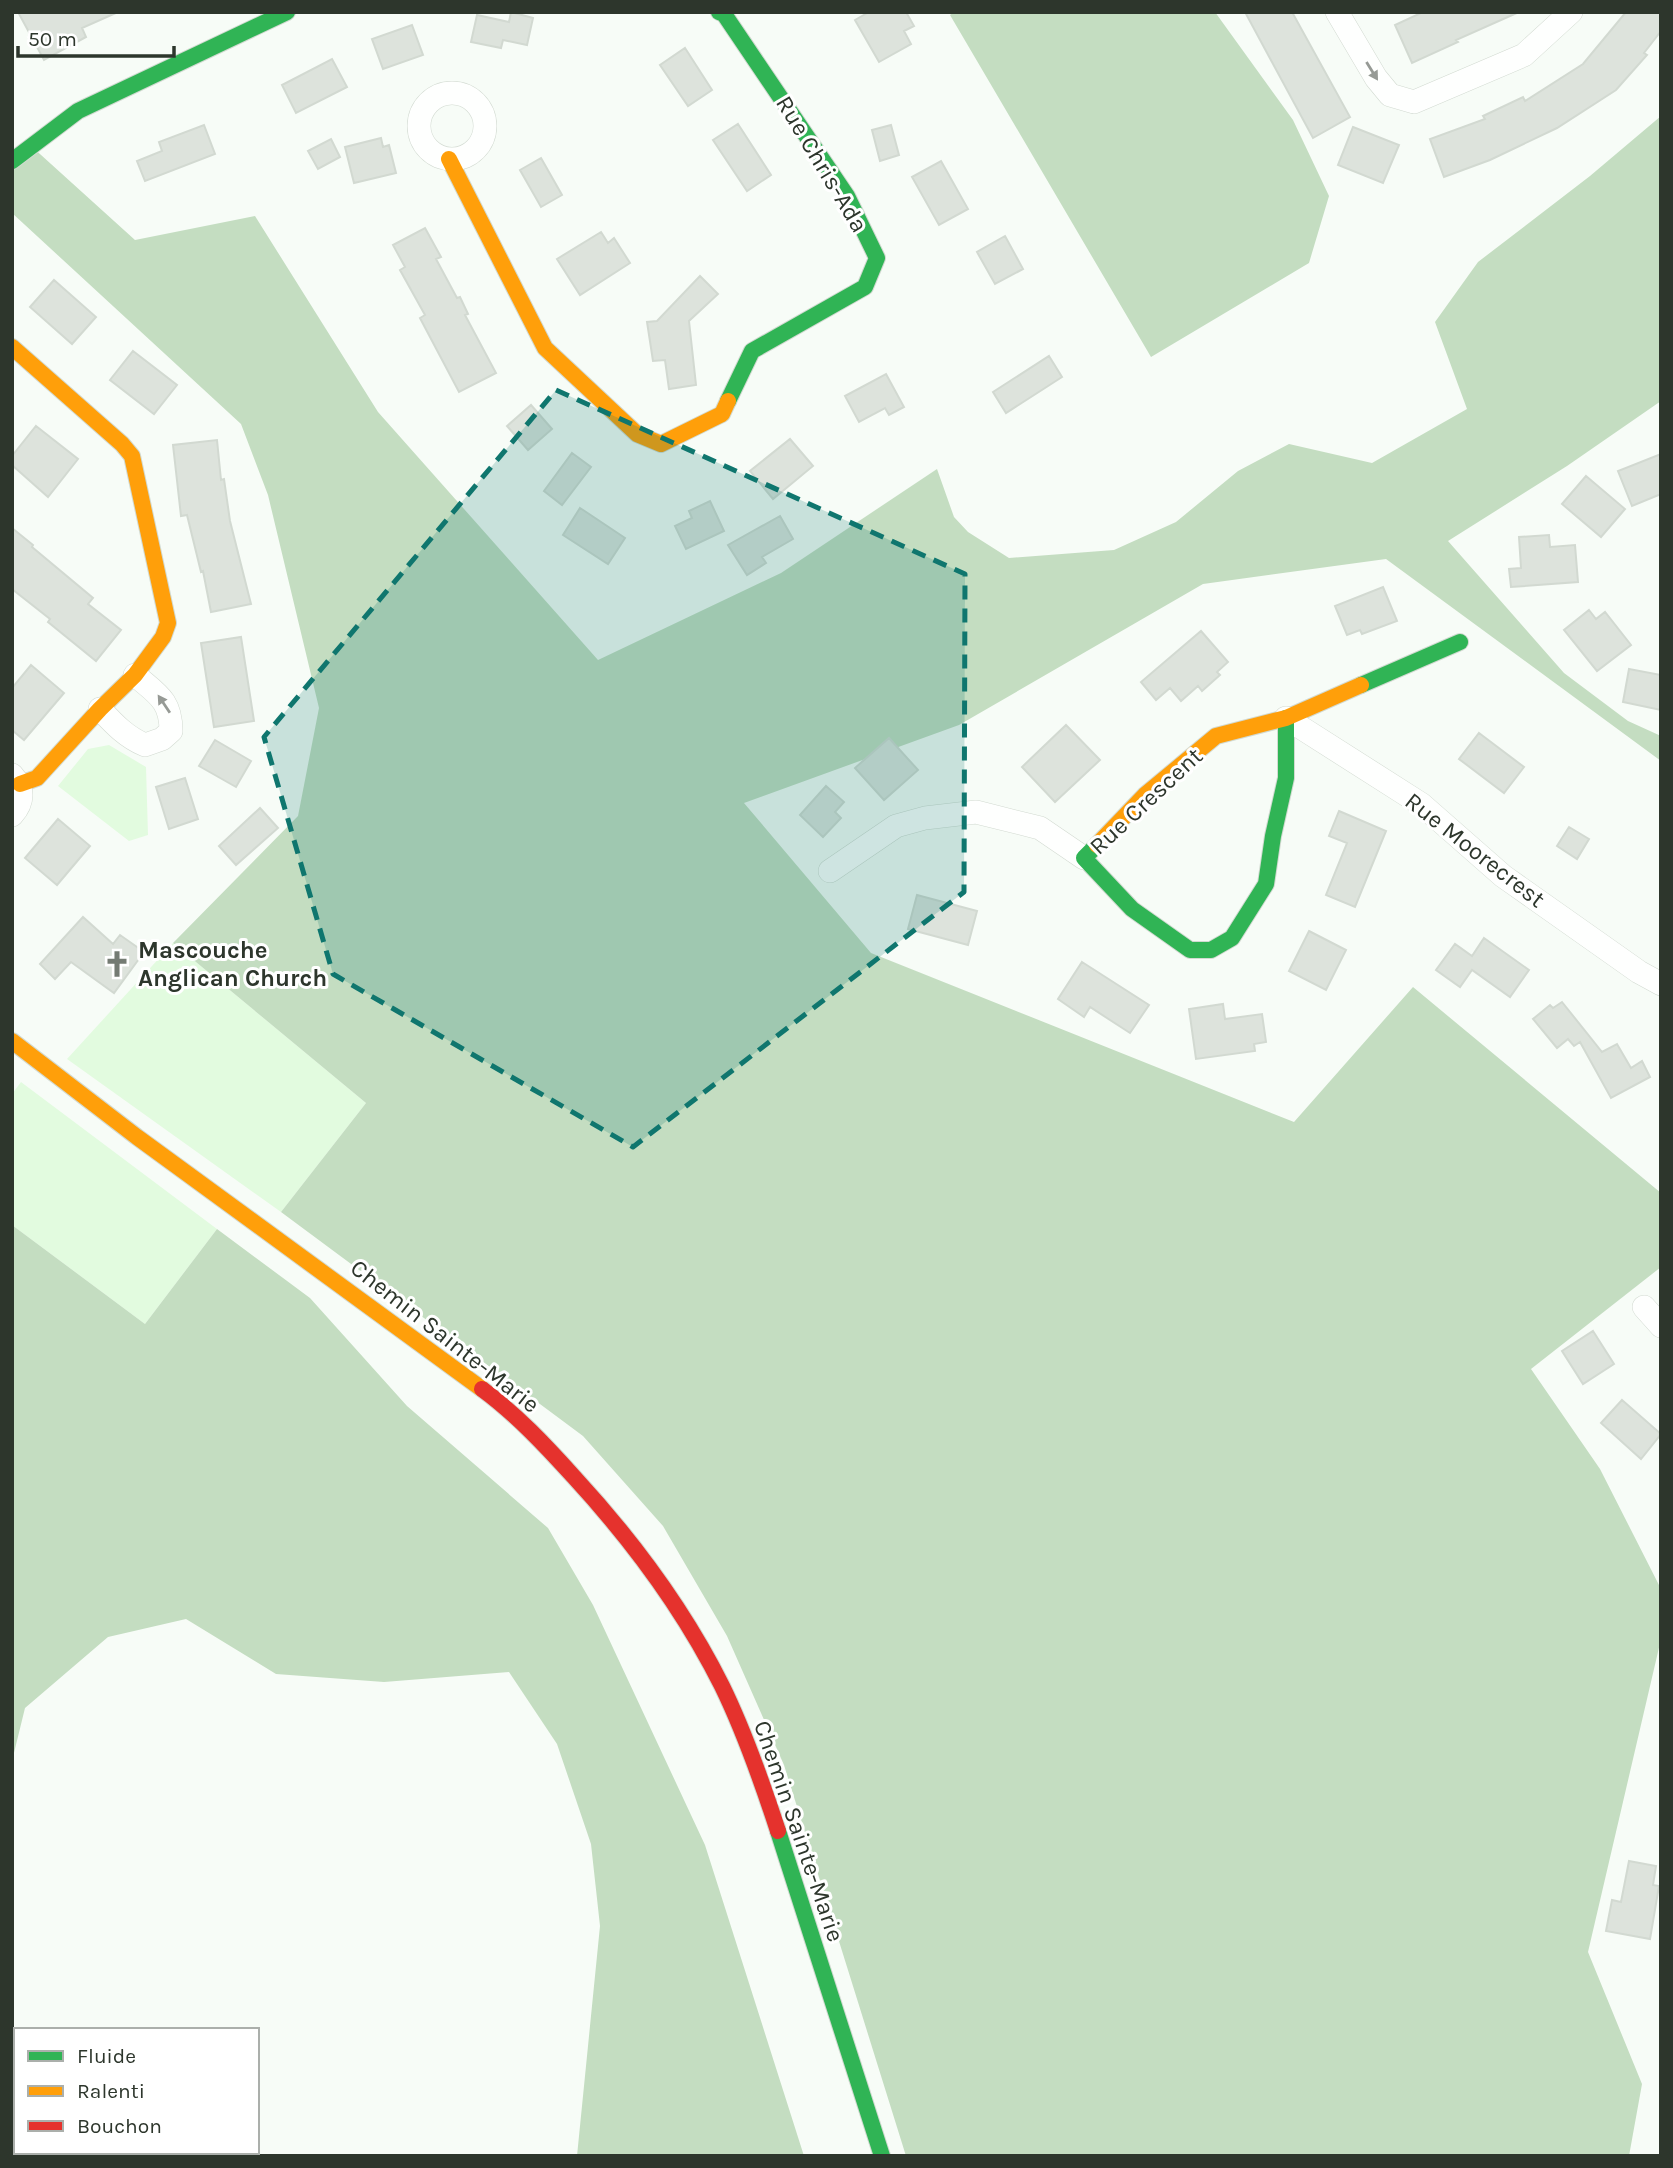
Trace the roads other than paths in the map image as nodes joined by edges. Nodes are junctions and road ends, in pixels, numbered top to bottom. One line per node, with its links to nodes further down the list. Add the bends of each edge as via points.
1 (287, 12): 6 (street, via 78,111)
2 (719, 12): 5 (street, Rue Chris-Ada, via 848,197 877,258 865,287 752,351 722,414 662,444 636,434 545,348)
3 (1337, 12): 4 (street, one-way to 4, via 1390,95 1414,102 1524,55)
4 (1571, 12)
5 (449, 159)
6 (12, 160)
7 (12, 347): 9 (street, via 132,456 168,623)
8 (1460, 642): 11 (street, Rue Crescent)
9 (135, 675): 10 (street); 10 (street, one-way to 9, via 145,745 171,731 171,714 163,700)
10 (100, 709): 12 (street, via 37,778)
11 (1286, 718): 14 (street, Rue Crescent, via 1216,736 1145,795); 14 (street, Rue Crescent, via 1286,778 1266,884 1232,938 1211,950 1190,950 1132,909); 16 (street, Rue Moorecrest, via 1421,804 1503,876)
12 (16, 779): 13 (street, via 20,803)
13 (12, 815)
14 (1084, 858): 15 (street, Rue Crescent, via 1040,828 976,812 896,826)
15 (830, 871)
16 (1661, 984)
17 (12, 1041): 20 (street, Chemin Sainte-Marie, via 496,1399 543,1441 636,1549 722,1685 760,1773)
18 (1644, 1307): 19 (street)
19 (1661, 1326)
20 (882, 2156)

